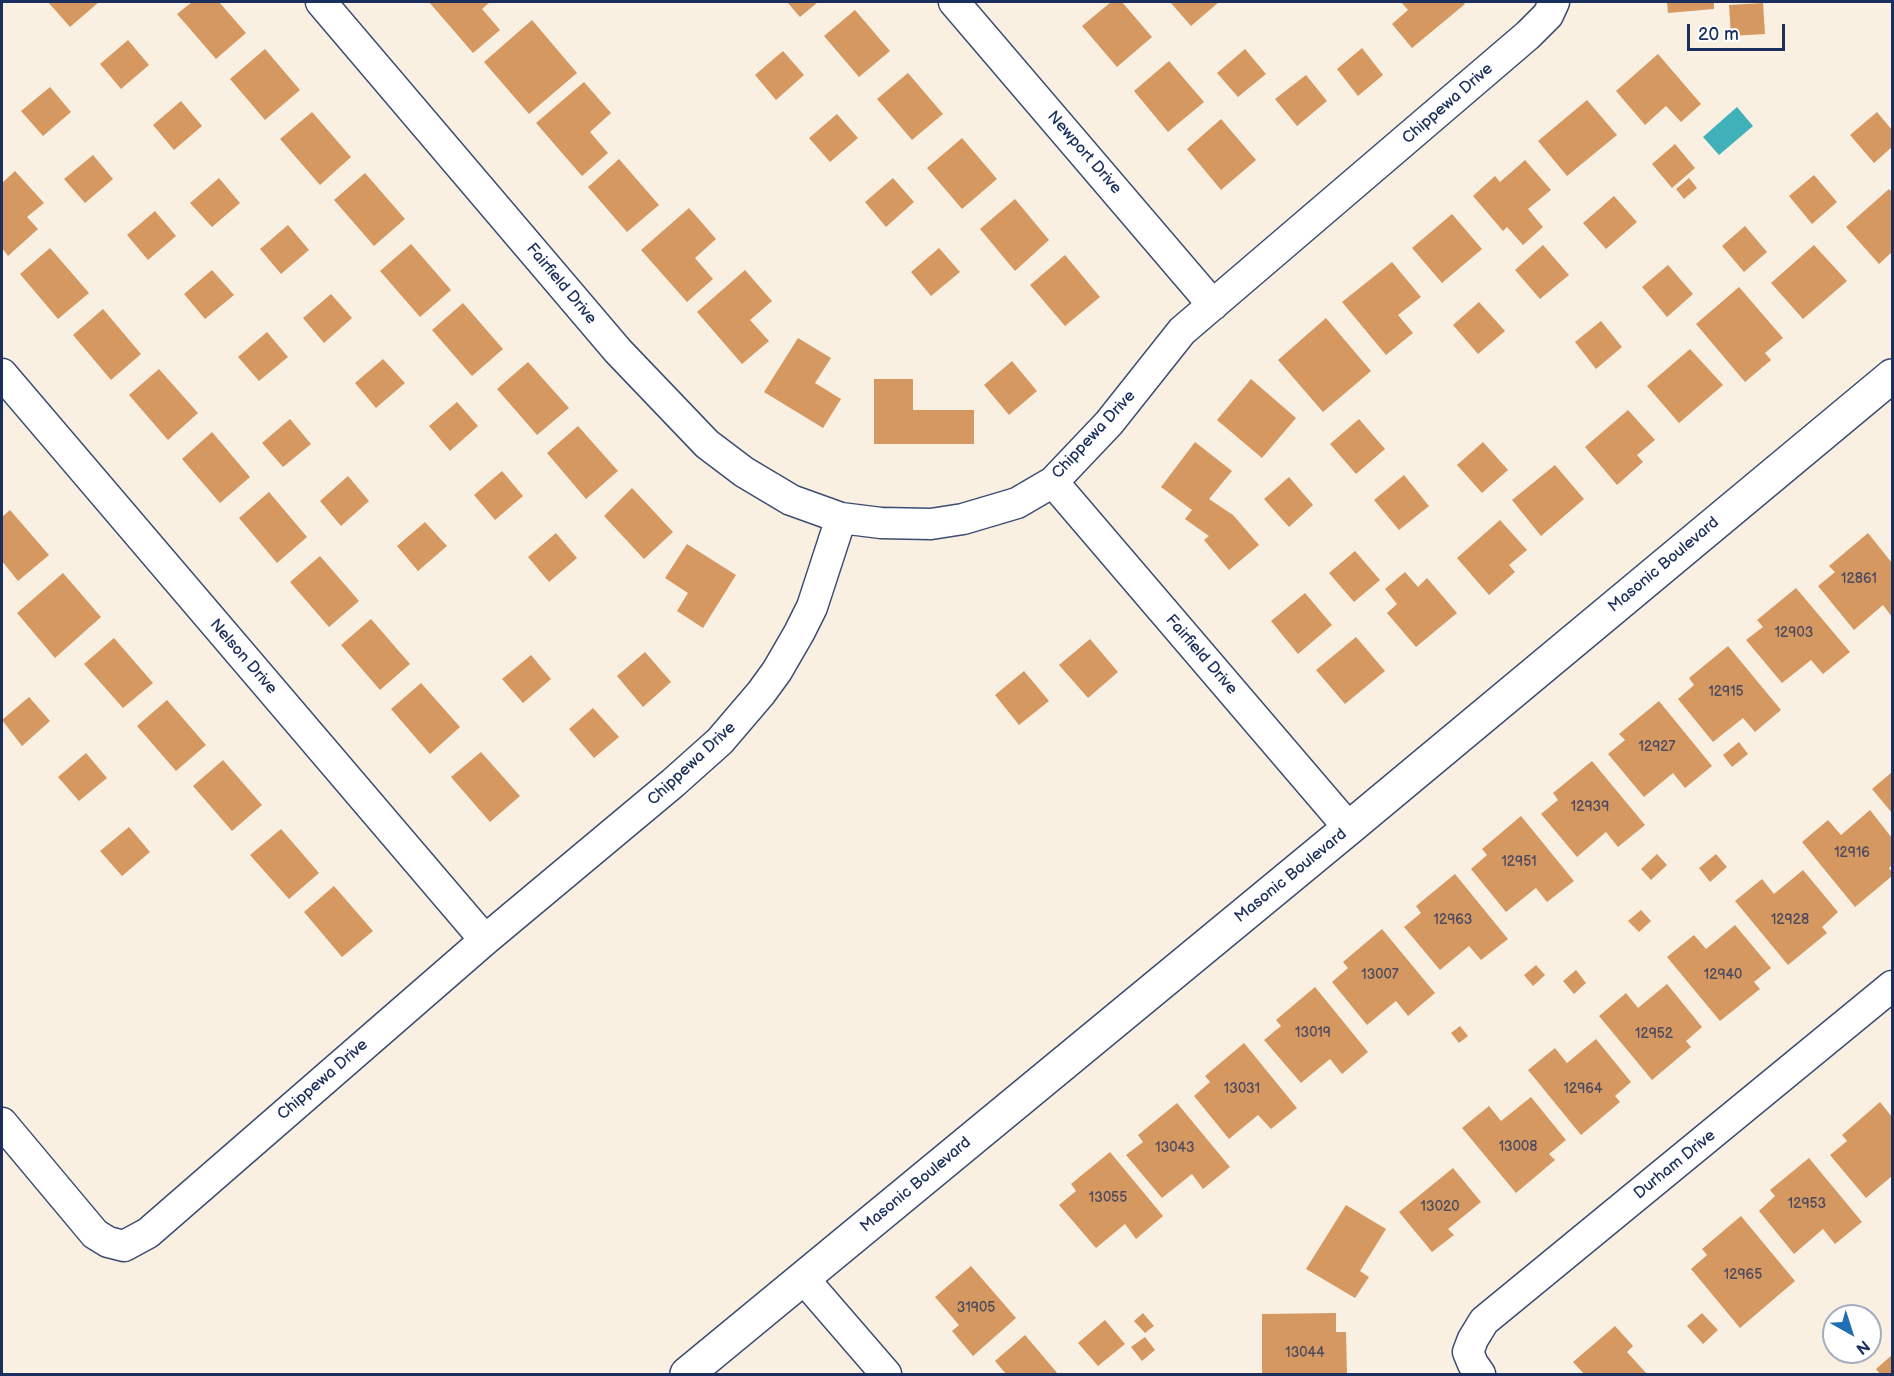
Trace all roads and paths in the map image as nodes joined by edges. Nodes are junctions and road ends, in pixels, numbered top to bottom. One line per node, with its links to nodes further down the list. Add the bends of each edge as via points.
1 (321, 2): 8 (street, Fairfield Drive, via 618,351 707,444 791,500)
2 (954, 2): 4 (street, Newport Drive)
3 (1554, 2): 4 (street, Chippewa Drive, via 1548,15 1528,35)
4 (1214, 304): 7 (street, Chippewa Drive, via 1182,332 1109,423)
5 (2, 374): 10 (street, Nelson Drive)
6 (1893, 376): 9 (street, Masonic Boulevard)
7 (1053, 482): 8 (street, Chippewa Drive, via 1017,503 963,519 931,524); 9 (street, Fairfield Drive)
8 (841, 519): 10 (street, Chippewa Drive, via 813,607 777,671 742,717 673,783)
9 (1350, 828): 13 (street, Masonic Boulevard)
10 (485, 940): 12 (street, Chippewa Drive, via 148,1233 124,1246 95,1234)
11 (1893, 986): 14 (street, Durham Drive, via 1484,1321 1473,1339)
12 (2, 1123)
13 (804, 1278): 15 (street, Masonic Boulevard); 16 (street)
14 (1474, 1363)
15 (687, 1374)
16 (886, 1374)

